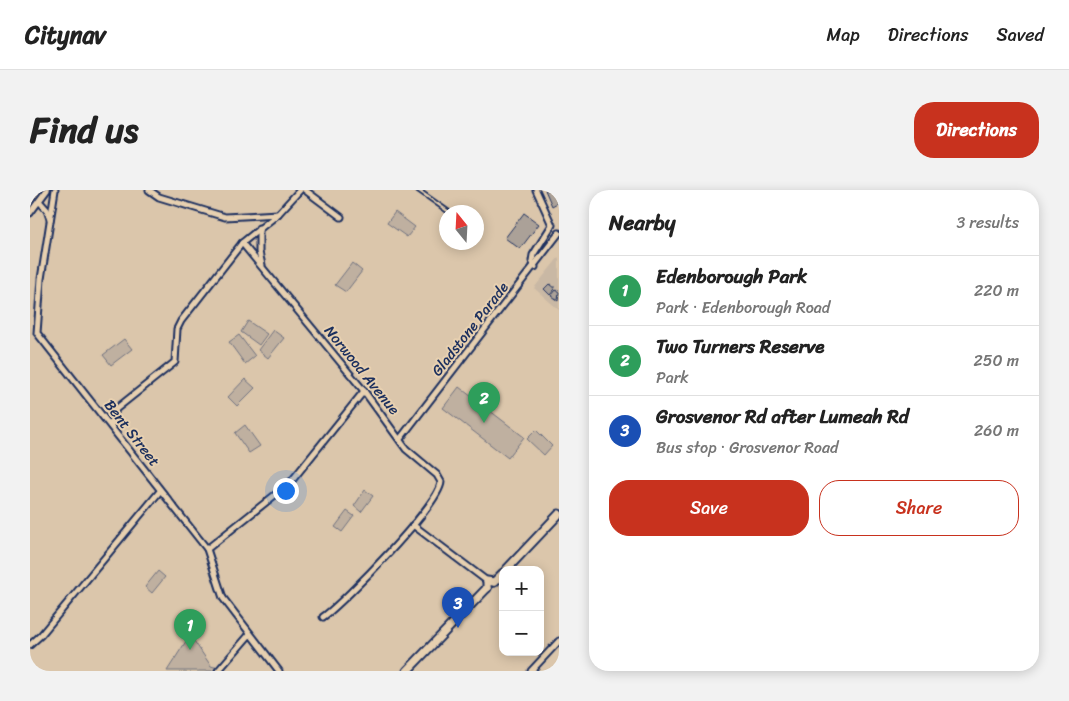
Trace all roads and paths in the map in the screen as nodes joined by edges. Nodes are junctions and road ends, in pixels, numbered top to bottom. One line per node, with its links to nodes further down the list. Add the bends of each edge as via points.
1 (47, 190): 8 (street)
2 (54, 190): 13 (street)
3 (149, 190): 11 (street, via 159,197 225,217)
4 (300, 190): 11 (street)
5 (305, 190): 12 (street)
6 (418, 190): 9 (lane)
7 (536, 190): 17 (street, via 552,225 533,255)
8 (39, 201): 10 (street); 13 (street)
9 (439, 205)
10 (30, 213)
11 (278, 214): 14 (street)
12 (341, 218)
13 (51, 221): 21 (street, via 41,279)
14 (259, 228): 16 (street); 18 (street)
15 (559, 233): 17 (street, Gladstone Parade)
16 (242, 243): 18 (street, Norwood Avenue); 24 (street, via 177,329 175,362 116,409)
17 (534, 267): 25 (street, Gladstone Parade)
18 (263, 268): 23 (street, Norwood Avenue)
19 (550, 284): 20 (path)
20 (558, 290)
21 (37, 333): 22 (street); 24 (street, Bent Street)
22 (30, 336)
23 (364, 391): 25 (street, Norwood Avenue); 29 (street, via 290,483)
24 (111, 426): 26 (street, Bent Street)
25 (400, 439): 28 (street, Norwood Avenue, via 406,449 437,476 441,485)
26 (160, 491): 29 (street, Bent Street); 36 (street)
27 (559, 514): 30 (street)
28 (413, 525): 32 (street); 33 (street, via 338,606)
29 (207, 549): 34 (street, Bent Street, via 222,598)
30 (510, 566)
31 (499, 576): 32 (street)
32 (489, 584): 39 (street)
33 (323, 617)
34 (250, 634): 37 (street); 38 (street, Bent Street)
35 (559, 641): 40 (street)
36 (30, 645)
37 (218, 671)
38 (279, 671)
39 (407, 671)
40 (531, 671)

